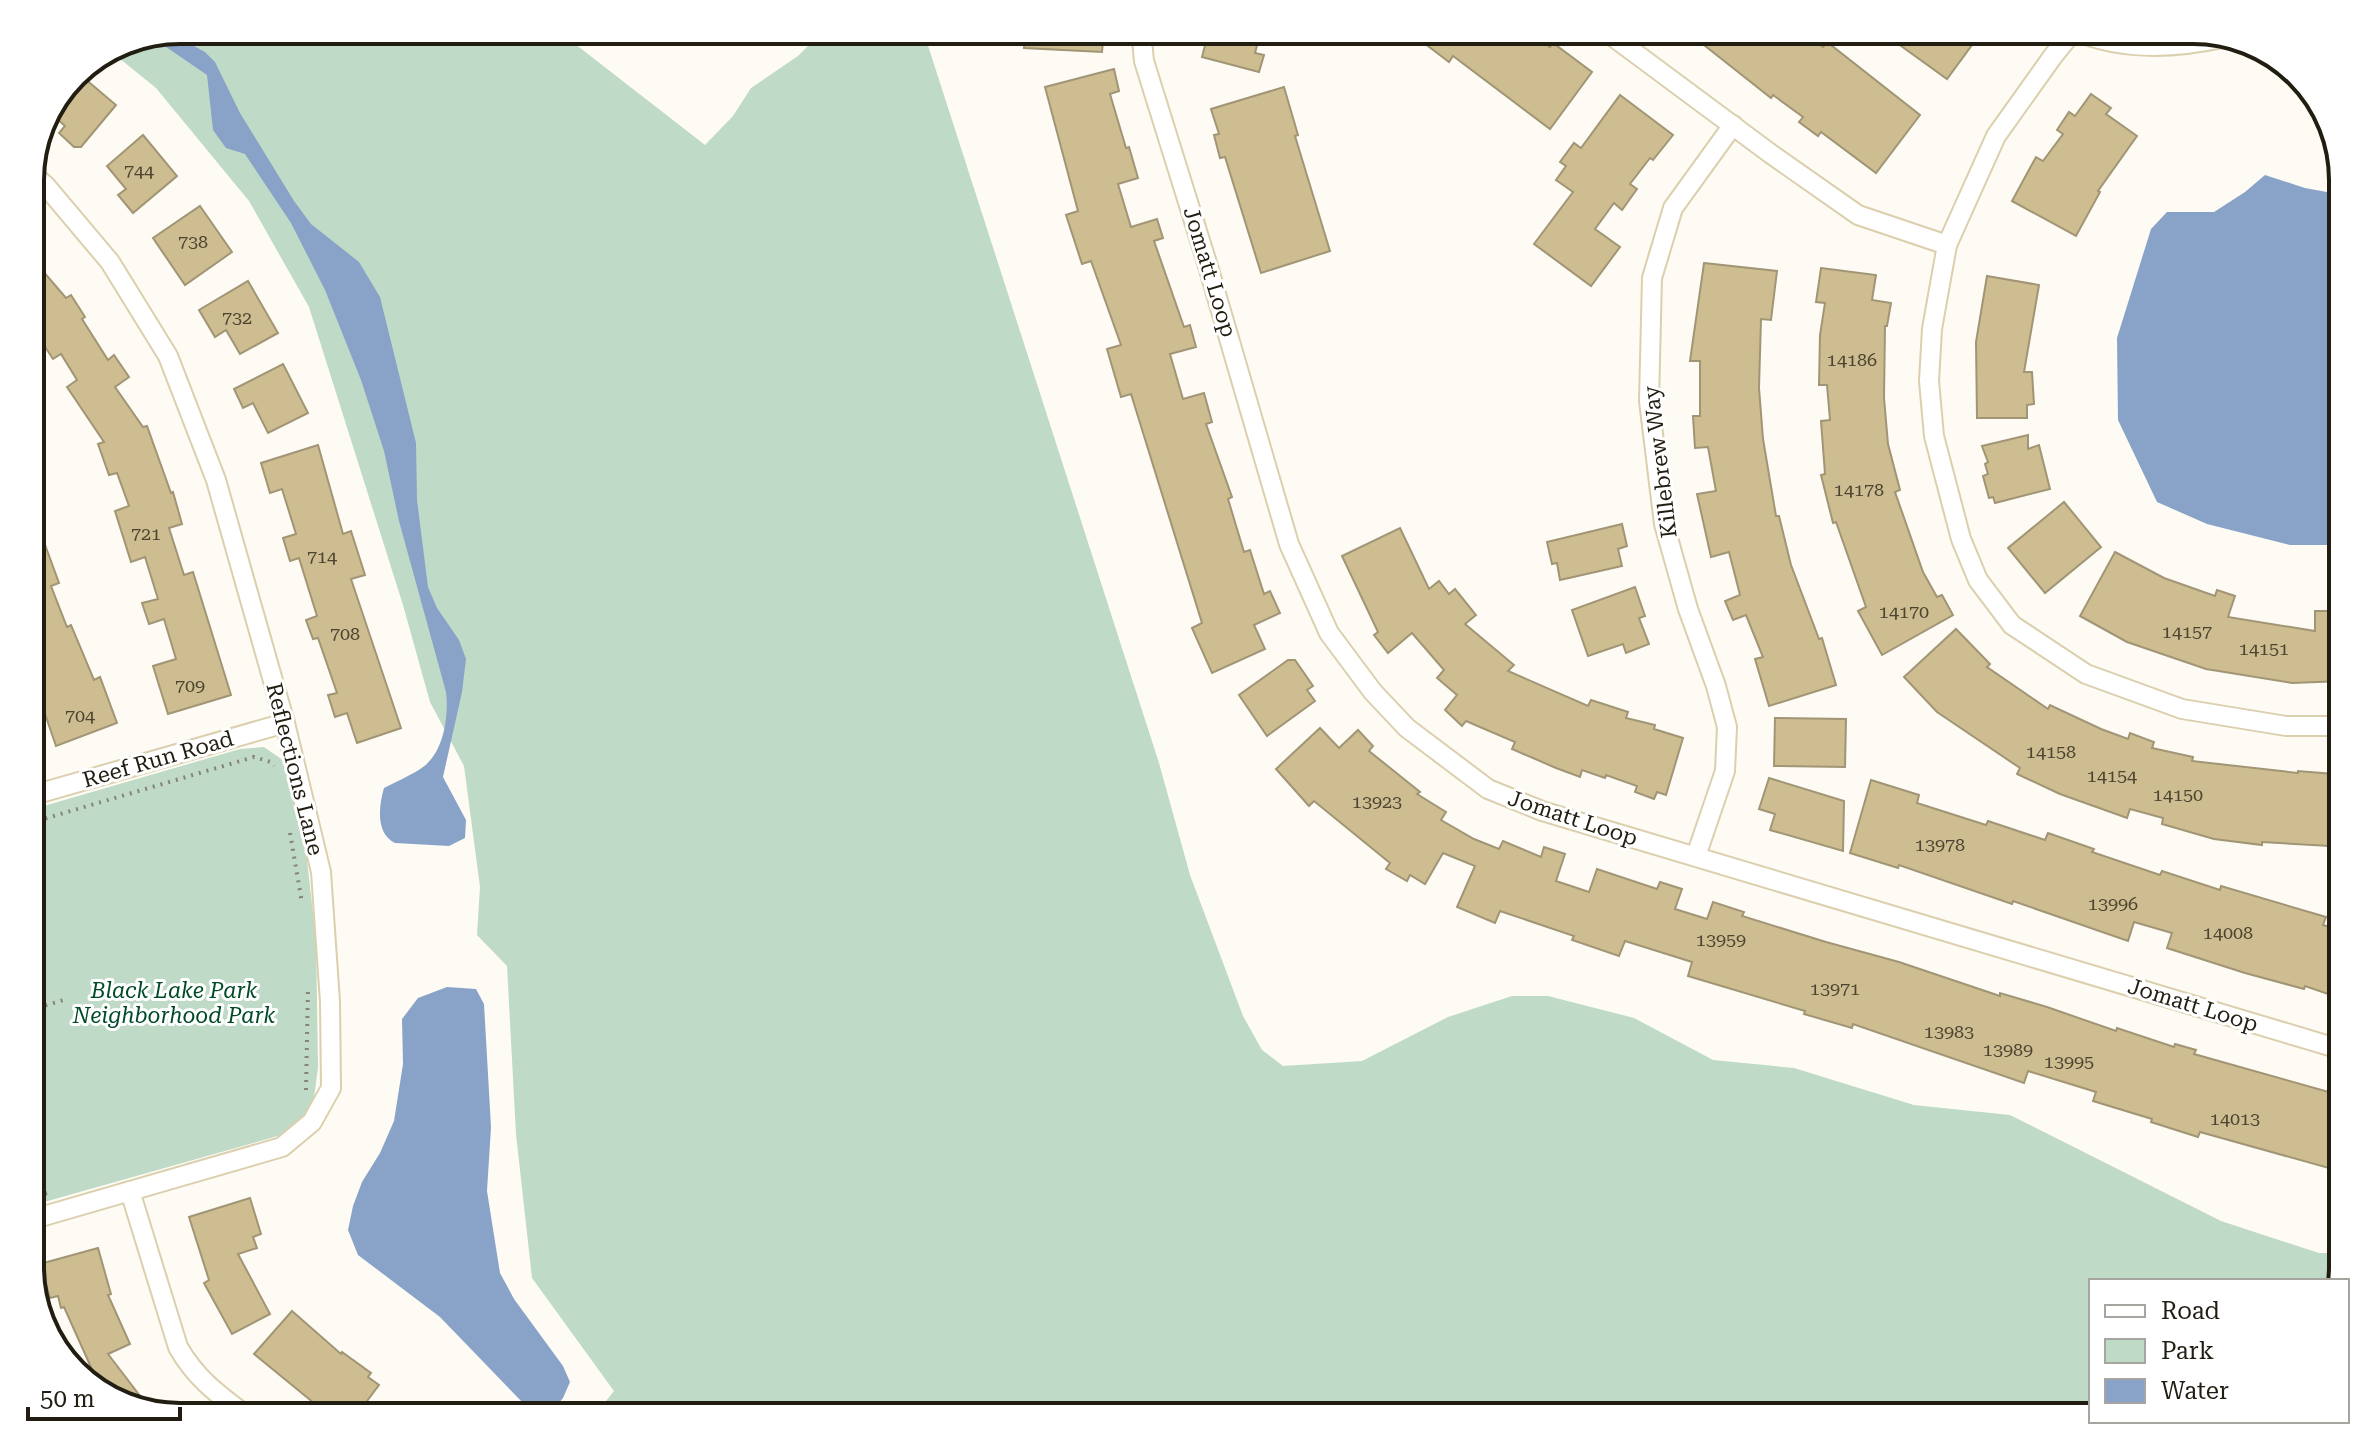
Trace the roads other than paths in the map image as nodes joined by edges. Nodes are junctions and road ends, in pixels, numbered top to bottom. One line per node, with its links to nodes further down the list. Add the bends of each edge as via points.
1 (1142, 44): 12 (street, Jomatt Loop, via 1289,544 1315,605 1347,660 1407,728 1488,789 1542,811)
2 (1623, 44): 6 (street)
3 (2064, 44): 8 (street, via 1996,136)
4 (2129, 44): 5 (street)
5 (2184, 44)
6 (1733, 125): 8 (street, via 1858,215); 12 (street, Killebrew Way, via 1673,208 1652,278 1649,401 1664,524 1727,727 1725,771)
7 (44, 184): 9 (street, Reflections Lane, via 110,262 168,356 216,480)
8 (1947, 245): 10 (street, via 1932,329 1934,436 1961,539 1978,580 2012,625 2086,674 2182,709 2286,726)
9 (285, 723): 11 (street, Reef Run Road); 14 (street, Reflections Lane, via 321,872 331,1088 312,1122 282,1147)
10 (2329, 726)
11 (44, 792)
12 (1696, 856): 13 (street, Jomatt Loop)
13 (2329, 1046)
14 (130, 1191): 15 (street, Reflections Lane); 16 (street, via 178,1347 191,1369)
15 (44, 1216)
16 (230, 1403)

